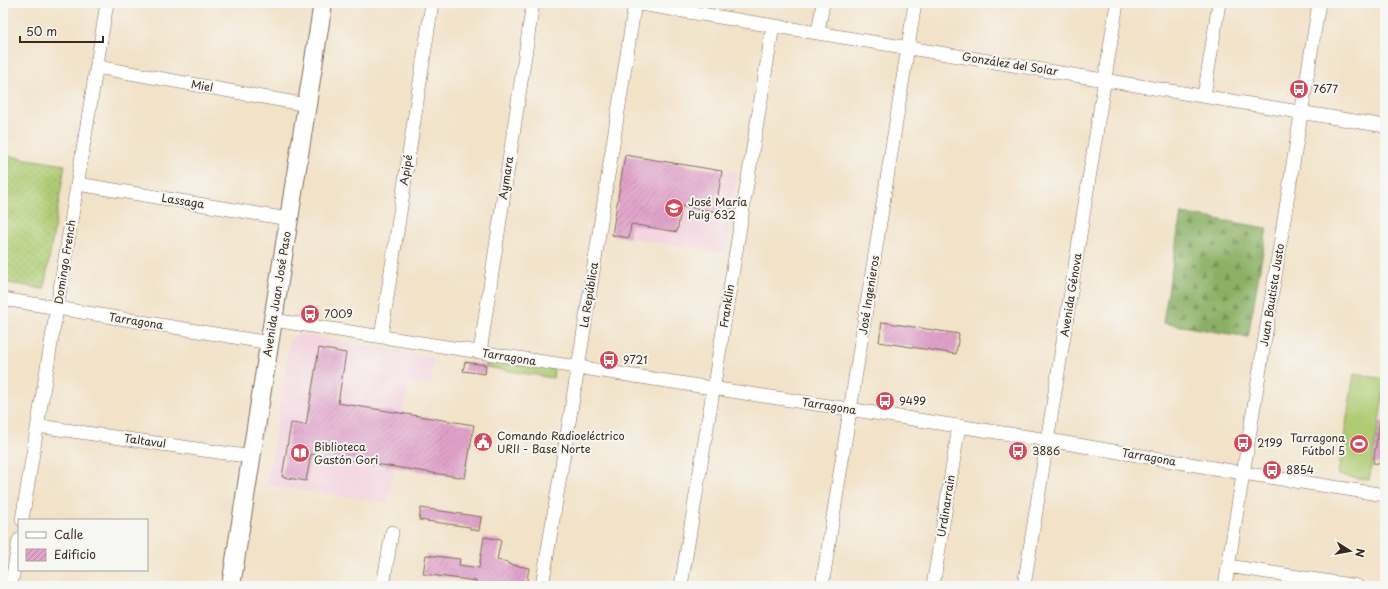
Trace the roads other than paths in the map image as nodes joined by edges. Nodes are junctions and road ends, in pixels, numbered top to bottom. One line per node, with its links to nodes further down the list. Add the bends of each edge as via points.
1 (107, 3): 14 (street, Domingo French)
2 (323, 3): 17 (main road, Avenida Juan José Paso)
3 (432, 3): 25 (street, Apipé)
4 (533, 3): 27 (street, Aymara)
5 (635, 3): 11 (street, González del Solar); 28 (street, La República)
6 (823, 3): 12 (street)
7 (915, 3): 13 (street, José Ingenieros)
8 (1117, 3): 15 (street, Avenida Génova)
9 (1219, 3): 16 (street)
10 (1319, 3): 18 (street, Juan Bautista Justo)
11 (773, 26): 12 (street, González del Solar); 29 (street, Franklin)
12 (818, 33): 13 (street, González del Solar)
13 (908, 48): 15 (street, González del Solar); 30 (street, José Ingenieros)
14 (97, 67): 17 (street, Miel); 20 (street, Domingo French)
15 (1105, 80): 16 (street, González del Solar); 33 (street, Avenida Génova)
16 (1204, 96): 18 (street, González del Solar)
17 (307, 105): 21 (main road, Avenida Juan José Paso)
18 (1302, 112): 19 (street, González del Solar); 35 (street, Juan Bautista Justo)
19 (1385, 126)
20 (78, 184): 21 (street, Lassaga); 23 (street, Domingo French)
21 (289, 219): 24 (main road, Avenida Juan José Paso)
22 (3, 299): 23 (street, Tarragona)
23 (57, 308): 26 (street, Tarragona); 31 (street, Domingo French)
24 (273, 320): 25 (street, Tarragona); 26 (main road, Avenida Juan José Paso)
25 (381, 337): 27 (street, Tarragona)
26 (270, 343): 34 (main road, Avenida Juan José Paso)
27 (480, 352): 28 (street, Tarragona)
28 (578, 368): 29 (street, Tarragona); 44 (street, La República)
29 (713, 388): 30 (street, Tarragona); 45 (street, Franklin)
30 (850, 410): 32 (street, Tarragona); 46 (street, José Ingenieros)
31 (38, 426): 34 (street, Taltavul); 37 (street, Domingo French)
32 (959, 426): 33 (street, Tarragona); 47 (street, Urdinarrain)
33 (1048, 440): 35 (street, Tarragona); 48 (street, Avenida Génova)
34 (252, 457): 42 (main road, Avenida Juan José Paso)
35 (1243, 473): 36 (street, Tarragona); 40 (street, Juan Bautista Justo)
36 (1385, 495)
37 (22, 519)
38 (392, 532): 43 (street)
39 (18, 547): 41 (street)
40 (1228, 566): 49 (street, Juan Bautista Justo); 50 (street)
41 (12, 586)
42 (231, 586)
43 (383, 586)
44 (542, 586)
45 (681, 586)
46 (822, 586)
47 (933, 586)
48 (1024, 586)
49 (1225, 586)
50 (1357, 586)

